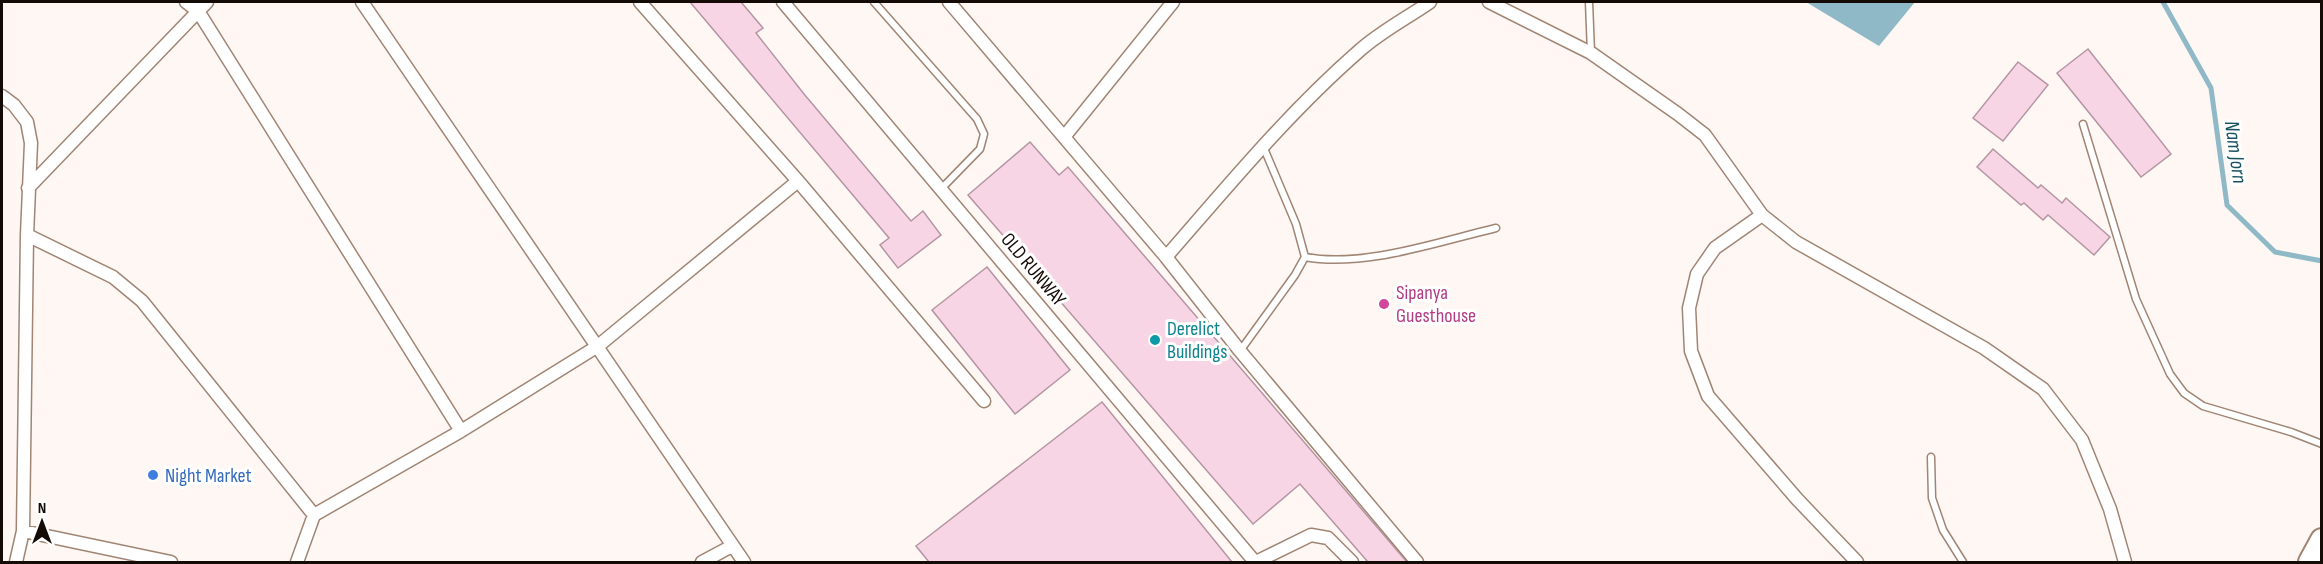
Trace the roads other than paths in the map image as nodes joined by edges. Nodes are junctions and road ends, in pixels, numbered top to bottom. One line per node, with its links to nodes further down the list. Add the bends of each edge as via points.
1 (186, 2): 12 (street)
2 (207, 2): 12 (street)
3 (362, 2): 26 (street)
4 (640, 2): 18 (street)
5 (783, 2): 20 (street, OLD RUNWAY)
6 (874, 2): 20 (lane, via 977,118 984,134 980,149)
7 (949, 2): 16 (street)
8 (1173, 2): 16 (street)
9 (1430, 2): 17 (street, via 1361,49)
10 (1489, 2): 13 (street)
11 (1588, 2): 13 (lane)
12 (198, 11): 19 (street); 29 (street)
13 (1591, 53): 21 (street, via 1705,135)
14 (2, 96): 19 (street, via 27,122 31,142)
15 (2083, 124): 30 (lane, via 2136,299 2170,375 2184,393 2203,406)
16 (1064, 137): 24 (street)
17 (1263, 146): 24 (street); 25 (lane, via 1296,224)
18 (798, 181): 26 (street); 28 (street)
19 (28, 188): 23 (street)
20 (941, 189): 41 (street, OLD RUNWAY)
21 (1762, 215): 44 (street, via 1714,248 1697,274 1689,308 1691,351 1708,396); 46 (street, via 1797,242 1984,348 2043,389 2082,440 2110,510)
22 (1496, 228): 25 (lane, via 1360,260)
23 (27, 235): 32 (street, via 113,277 142,301); 33 (street)
24 (1166, 257): 27 (street)
25 (1305, 257): 27 (lane)
26 (598, 346): 29 (street); 35 (street)
27 (1240, 351): 43 (street)
28 (984, 401)
29 (461, 431): 32 (street)
30 (2322, 444)
31 (1931, 457): 45 (lane, via 1932,498 1944,530)
32 (315, 515): 38 (street)
33 (22, 531): 36 (street); 37 (street)
34 (2322, 540): 47 (highway)
35 (732, 546): 39 (street); 40 (street)
36 (16, 562)
37 (171, 562)
38 (297, 562)
39 (702, 562)
40 (744, 562)
41 (1255, 562): 42 (street, via 1311,535 1328,538)
42 (1352, 562)
43 (1417, 562)
44 (1857, 562)
45 (1963, 562)
46 (2125, 562)
47 (2310, 562)

